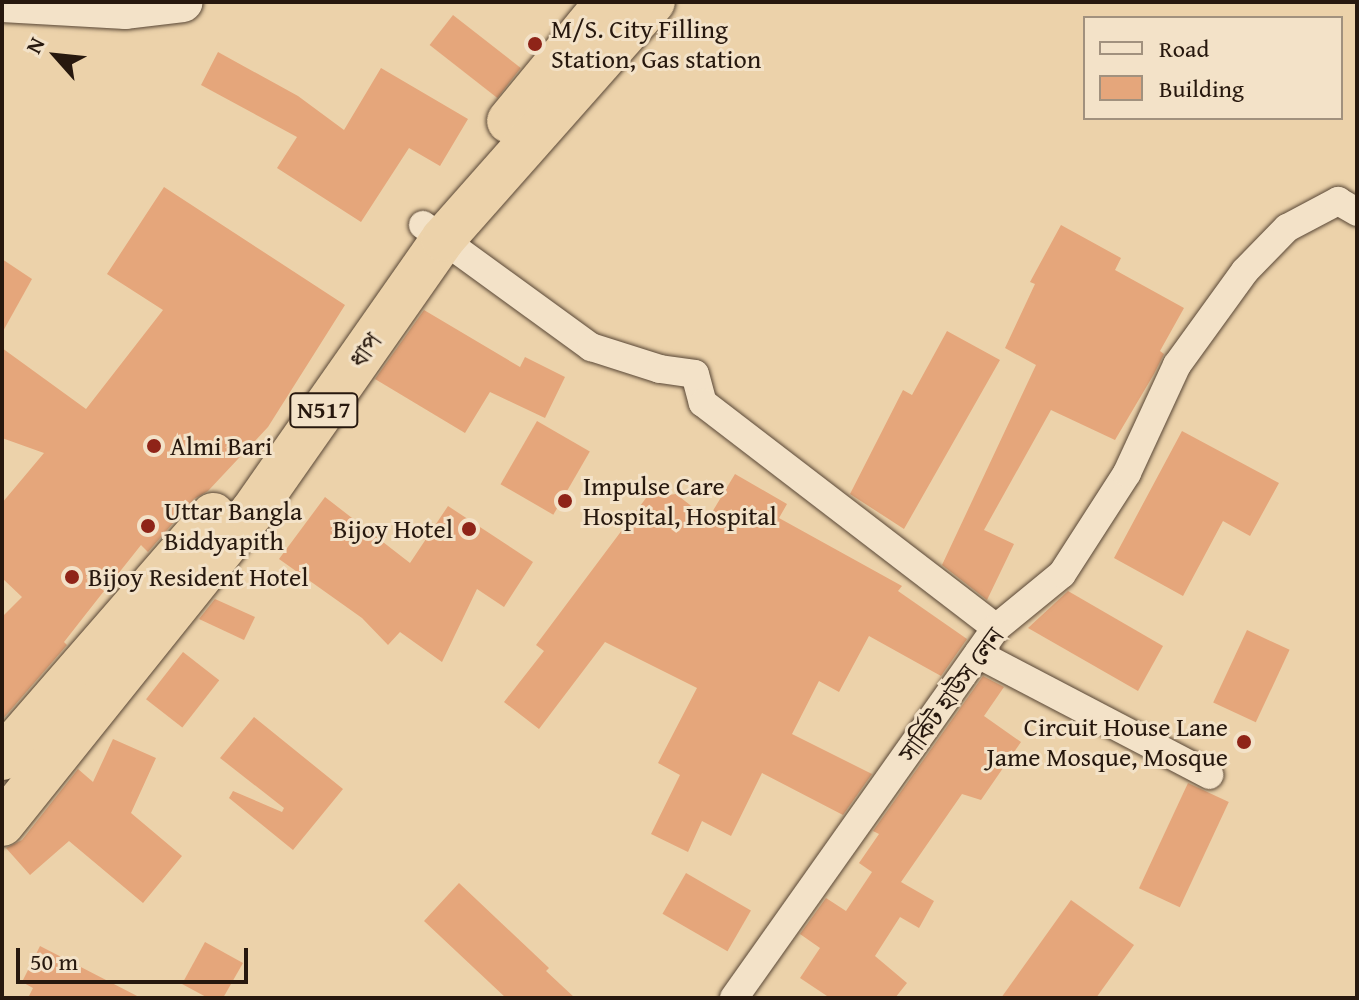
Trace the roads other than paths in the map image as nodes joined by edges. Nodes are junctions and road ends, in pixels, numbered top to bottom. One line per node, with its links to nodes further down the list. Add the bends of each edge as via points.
1 (2, 2): 2 (main road, via 126,9)
2 (183, 2)
3 (607, 2): 6 (highway, ধাপ / N517)
4 (653, 2): 6 (highway, ধাপ / N517)
5 (1357, 212): 7 (street, সার্কিট হাউস লেন, via 1338,201 1287,228 1245,271 1177,365 1127,473 1062,574)
6 (433, 232): 7 (street, via 591,347 695,374 703,403); 9 (highway, ধাপ / N517, via 235,490); 11 (highway, ধাপ / N517, via 252,512)
7 (996, 628): 8 (street, সার্কিট হাউস লেন)
8 (978, 654): 10 (street); 12 (street, সার্কিট হাউস লেন)
9 (2, 758)
10 (1209, 775)
11 (2, 824)
12 (734, 998)

